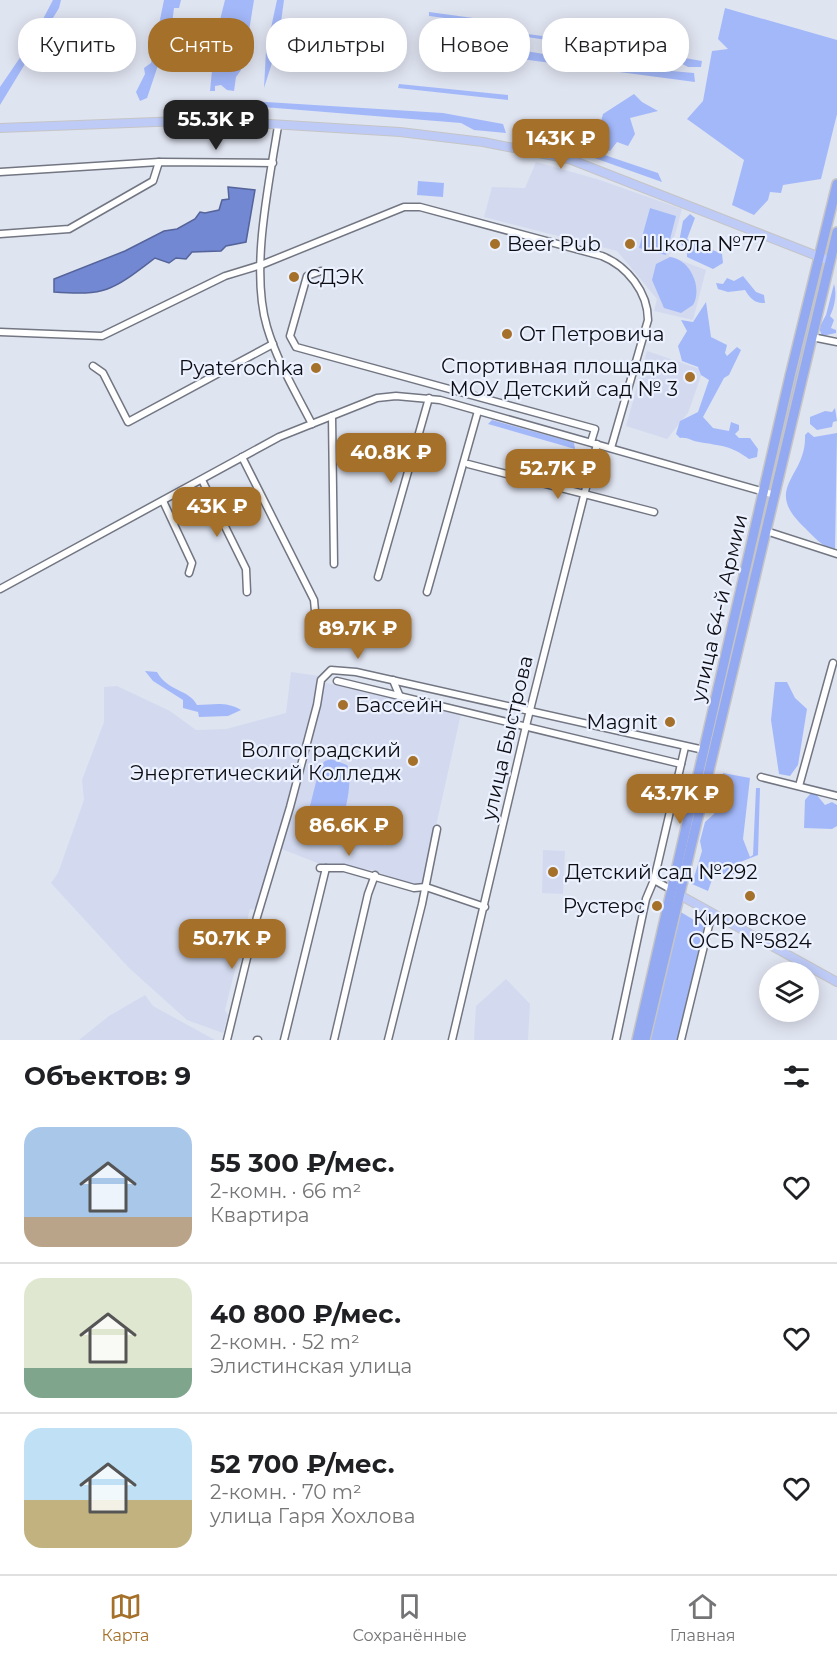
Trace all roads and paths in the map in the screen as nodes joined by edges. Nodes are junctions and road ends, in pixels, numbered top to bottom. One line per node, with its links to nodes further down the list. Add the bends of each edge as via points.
1 (278, 126): 2 (main road, via 207,120); 4 (street); 9 (main road, via 400,132 550,154 612,174)
2 (0, 128)
3 (159, 162): 4 (street); 5 (street); 8 (street, via 153,181 69,229)
4 (273, 163): 11 (street)
5 (0, 172)
6 (837, 184): 9 (highway, улица 64-й Армии)
7 (837, 232): 10 (highway, улица 64-й Армии)
8 (0, 234)
9 (819, 258): 10 (main road); 29 (highway, улица 64-й Армии)
10 (830, 261): 14 (highway, улица 64-й Армии)
11 (261, 265): 13 (street, via 225,276 102,336); 16 (street, via 263,306); 25 (street, via 412,206 610,260 640,290 648,316)
12 (321, 271): 19 (street, via 307,276 290,336 293,345)
13 (0, 332)
14 (812, 337): 15 (street); 31 (highway, улица 64-й Армии)
15 (837, 342)
16 (273, 344): 17 (street, via 128,422 103,373); 23 (street)
17 (93, 366)
18 (429, 399): 20 (street); 21 (street, via 377,399); 38 (street)
19 (517, 408): 22 (street); 24 (street, via 595,429)
20 (478, 411): 22 (street); 41 (street)
21 (332, 416): 23 (street); 36 (street)
22 (513, 421): 24 (street)
23 (312, 424): 26 (street)
24 (594, 443): 25 (street); 30 (street, улица Быстрова)
25 (612, 448): 29 (street)
26 (242, 457): 28 (street); 42 (street, via 314,600)
27 (468, 464): 30 (street)
28 (201, 480): 32 (street); 40 (street, via 246,569)
29 (764, 491): 31 (street); 50 (highway, улица 64-й Армии)
30 (584, 494): 33 (street); 47 (street, улица Быстрова)
31 (775, 495): 34 (highway, улица 64-й Армии)
32 (163, 501): 37 (street, via 192,563); 39 (street)
33 (654, 512)
34 (766, 531): 35 (street); 59 (highway, улица 64-й Армии)
35 (837, 554)
36 (334, 564)
37 (189, 573)
38 (378, 577)
39 (0, 589)
40 (247, 592)
41 (427, 592)
42 (315, 611)
43 (833, 663): 53 (street)
44 (393, 680): 46 (street); 47 (street); 65 (street, via 346,670 325,673 321,680)
45 (337, 681): 46 (street)
46 (400, 697): 48 (street)
47 (530, 710): 48 (street, улица Быстрова); 49 (street)
48 (526, 726): 51 (street); 60 (street, улица Быстрова)
49 (685, 747): 50 (street); 51 (street)
50 (704, 750): 59 (highway, улица 64-й Армии)
51 (681, 764): 57 (street)
52 (761, 777): 53 (street)
53 (799, 786): 54 (street)
54 (837, 796)
55 (437, 830): 58 (street)
56 (375, 875): 58 (street, via 414,888); 66 (street, via 323,868); 67 (street)
57 (654, 880): 59 (street); 62 (street, via 646,899)
58 (426, 887): 60 (street); 68 (street)
59 (676, 893): 61 (main road); 71 (highway, улица 64-й Армии); 72 (highway, улица 64-й Армии)
60 (485, 907): 69 (street, улица Быстрова)
61 (712, 913): 64 (main road); 73 (street)
62 (632, 970): 63 (street); 70 (street)
63 (639, 974)
64 (837, 982)
65 (227, 1040)
66 (284, 1040)
67 (334, 1040)
68 (388, 1040)
69 (452, 1040)
70 (616, 1040)
71 (637, 1040)
72 (645, 1040)
73 (681, 1040)

